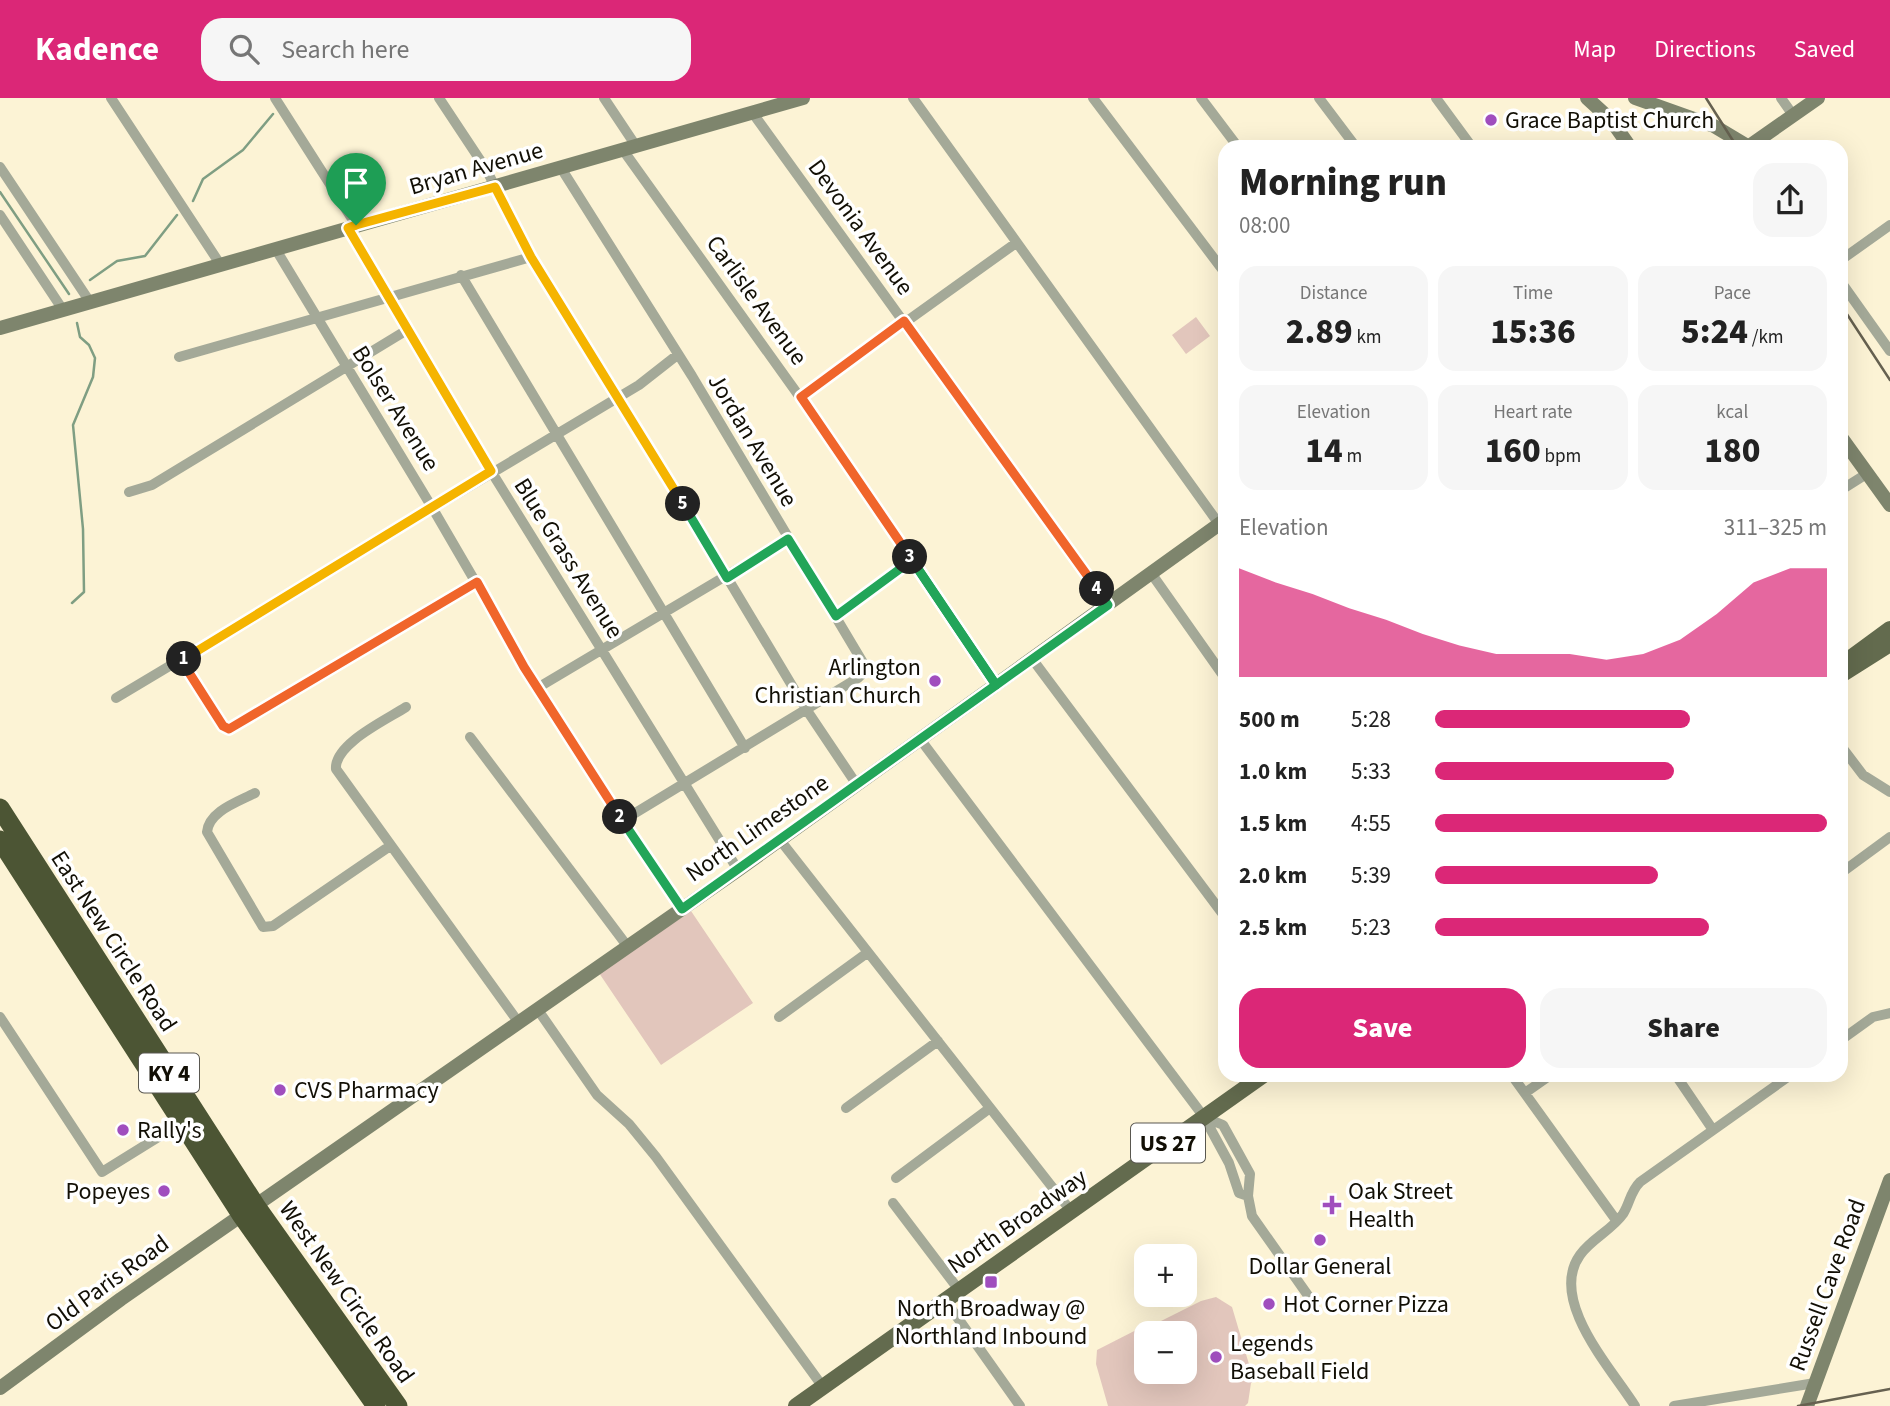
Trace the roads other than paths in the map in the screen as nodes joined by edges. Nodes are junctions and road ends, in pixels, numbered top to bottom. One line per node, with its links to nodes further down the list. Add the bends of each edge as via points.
1 (111, 98): 37 (street)
2 (275, 98): 32 (street, Blue Grass Avenue)
3 (439, 98): 29 (street)
4 (604, 98): 26 (street, Carlisle Avenue)
5 (803, 98): 16 (street, Bryan Avenue)
6 (913, 98): 33 (street)
7 (1093, 98): 38 (street)
8 (1201, 98): 20 (street)
9 (1319, 98): 21 (street)
10 (1436, 98): 22 (street)
11 (1587, 98): 19 (street)
12 (1603, 98): 19 (street)
13 (1635, 98): 24 (street, via 1714,127)
14 (1781, 98): 18 (street)
15 (1818, 98): 18 (street)
16 (773, 102): 17 (street, Bryan Avenue)
17 (752, 112): 26 (street, Bryan Avenue); 45 (street, Devonia Avenue)
18 (1793, 116): 25 (street)
19 (1611, 120): 23 (street)
20 (1233, 140)
21 (1351, 140)
22 (1467, 140)
23 (1625, 140)
24 (1736, 140)
25 (1758, 140)
26 (629, 148): 28 (street, Bryan Avenue); 53 (street, Carlisle Avenue)
27 (0, 167): 42 (street)
28 (561, 168): 29 (street, Bryan Avenue); 49 (street, Jordan Avenue)
29 (495, 187): 32 (street, Bryan Avenue); 36 (street)
30 (0, 215): 43 (street)
31 (1890, 225): 35 (street)
32 (352, 226): 34 (street, Bryan Avenue); 41 (street, Blue Grass Avenue)
33 (1016, 243): 45 (street); 62 (street)
34 (275, 248): 37 (street, Bryan Avenue); 44 (street, Bolser Avenue)
35 (1848, 255)
36 (531, 257): 39 (street); 52 (street)
37 (220, 264): 42 (street, Bryan Avenue)
38 (1218, 264)
39 (461, 275): 41 (street); 54 (street)
40 (1848, 292): 48 (street)
41 (388, 296): 44 (street); 47 (street, Blue Grass Avenue)
42 (90, 302): 43 (street, Bryan Avenue)
43 (63, 310): 46 (street, Bryan Avenue)
44 (315, 317): 50 (street); 51 (street, Bolser Avenue)
45 (904, 321): 53 (street); 69 (street, Devonia Avenue)
46 (0, 328)
47 (407, 330): 51 (street); 56 (street, Blue Grass Avenue)
48 (1889, 349)
49 (676, 356): 52 (street); 64 (street, Jordan Avenue)
50 (179, 357)
51 (346, 367): 59 (street, via 152,485); 61 (street, Bolser Avenue)
52 (619, 397): 54 (street); 67 (street)
53 (801, 397): 65 (street, Carlisle Avenue)
54 (555, 434): 56 (street); 70 (street)
55 (1848, 446): 57 (street)
56 (491, 471): 61 (street); 74 (street, Blue Grass Avenue)
57 (1868, 473): 58 (street); 60 (street)
58 (1848, 486)
59 (129, 492)
60 (1890, 505)
61 (433, 509): 68 (street, Bolser Avenue); 75 (street)
62 (1218, 517)
63 (1218, 525): 66 (street, North Limestone)
64 (788, 539): 67 (street); 71 (street, Jordan Avenue)
65 (912, 560): 71 (street); 80 (street, Carlisle Avenue)
66 (1151, 573): 69 (street, North Limestone); 78 (street)
67 (727, 578): 70 (street); 84 (street)
68 (477, 582): 75 (street, via 229,729); 81 (street, Bolser Avenue)
69 (1108, 605): 76 (street, North Limestone)
70 (663, 613): 74 (street); 87 (street)
71 (836, 616): 84 (street, Jordan Avenue, via 864,663 864,672)
72 (1890, 629): 77 (main road)
73 (1890, 643): 79 (main road)
74 (600, 650): 81 (street); 89 (street, Blue Grass Avenue)
75 (181, 660): 82 (street)
76 (1033, 660): 80 (street, North Limestone); 101 (street)
77 (1848, 660)
78 (1218, 668)
79 (1848, 670)
80 (996, 685): 86 (street, North Limestone)
81 (539, 687): 94 (street, Bolser Avenue)
82 (116, 698)
83 (406, 708): 98 (street, via 343,748 336,760 336,769)
84 (806, 709): 87 (street, Jordan Avenue); 90 (street)
85 (470, 737): 103 (street)
86 (920, 739): 90 (street, North Limestone); 120 (street)
87 (745, 748): 89 (street, Jordan Avenue)
88 (1848, 755): 91 (street, via 1863,775)
89 (683, 783): 94 (street, Jordan Avenue); 100 (street, Blue Grass Avenue)
90 (857, 785): 97 (street, North Limestone)
91 (1890, 792)
92 (255, 793): 98 (street, via 218,814 207,832 263,927 273,926)
93 (0, 808): 126 (highway, East New Circle Road / KY 4)
94 (622, 821): 102 (street, Bolser Avenue)
95 (1890, 837): 99 (street)
96 (0, 840): 121 (highway, East New Circle Road / KY 4)
97 (780, 840): 100 (street, North Limestone); 104 (street)
98 (390, 846): 109 (street)
99 (1848, 868)
100 (738, 870): 102 (street, North Limestone)
101 (1218, 908)
102 (682, 909): 103 (street, North Limestone)
103 (628, 947): 105 (street, North Limestone)
104 (867, 953): 108 (street); 111 (street)
105 (538, 1010): 109 (street, North Limestone); 132 (street, via 597,1095 656,1157)
106 (1890, 1013): 110 (street, via 1873,1017)
107 (0, 1017): 121 (street, via 102,1172)
108 (779, 1017)
109 (519, 1024): 126 (street, North Limestone)
110 (1848, 1035)
111 (938, 1041): 118 (street); 119 (street)
112 (1254, 1082): 120 (main road, North Broadway / US 27)
113 (1517, 1082): 117 (street)
114 (1541, 1082): 117 (street)
115 (1681, 1082): 122 (street)
116 (1781, 1082): 122 (street)
117 (1525, 1093): 128 (street)
118 (845, 1108)
119 (990, 1108): 123 (street); 127 (street)
120 (1204, 1117): 127 (main road, North Broadway / US 27); 130 (street, via 1223,1125 1250,1174 1252,1216)
121 (181, 1123): 126 (highway, East New Circle Road / KY 4)
122 (1713, 1129): 128 (street, via 1640,1182)
123 (896, 1178)
124 (1890, 1180): 131 (street, Russell Cave Road)
125 (893, 1203): 129 (street)
126 (249, 1211): 133 (street, Old Paris Road); 134 (highway, West New Circle Road / KY 4); 135 (highway, West New Circle Road / KY 4)
127 (1071, 1211): 129 (main road, North Broadway / US 27)
128 (1616, 1220): 138 (street, via 1579,1256 1570,1295)
129 (952, 1295): 132 (main road, North Broadway / US 27); 137 (street)
130 (1314, 1304)
131 (1815, 1383): 139 (street); 140 (street, Russell Cave Road)
132 (823, 1387): 136 (main road, North Broadway / US 27)
133 (0, 1388)
134 (376, 1406)
135 (398, 1406)
136 (796, 1406)
137 (1020, 1406)
138 (1635, 1406)
139 (1674, 1406)
140 (1807, 1406)

